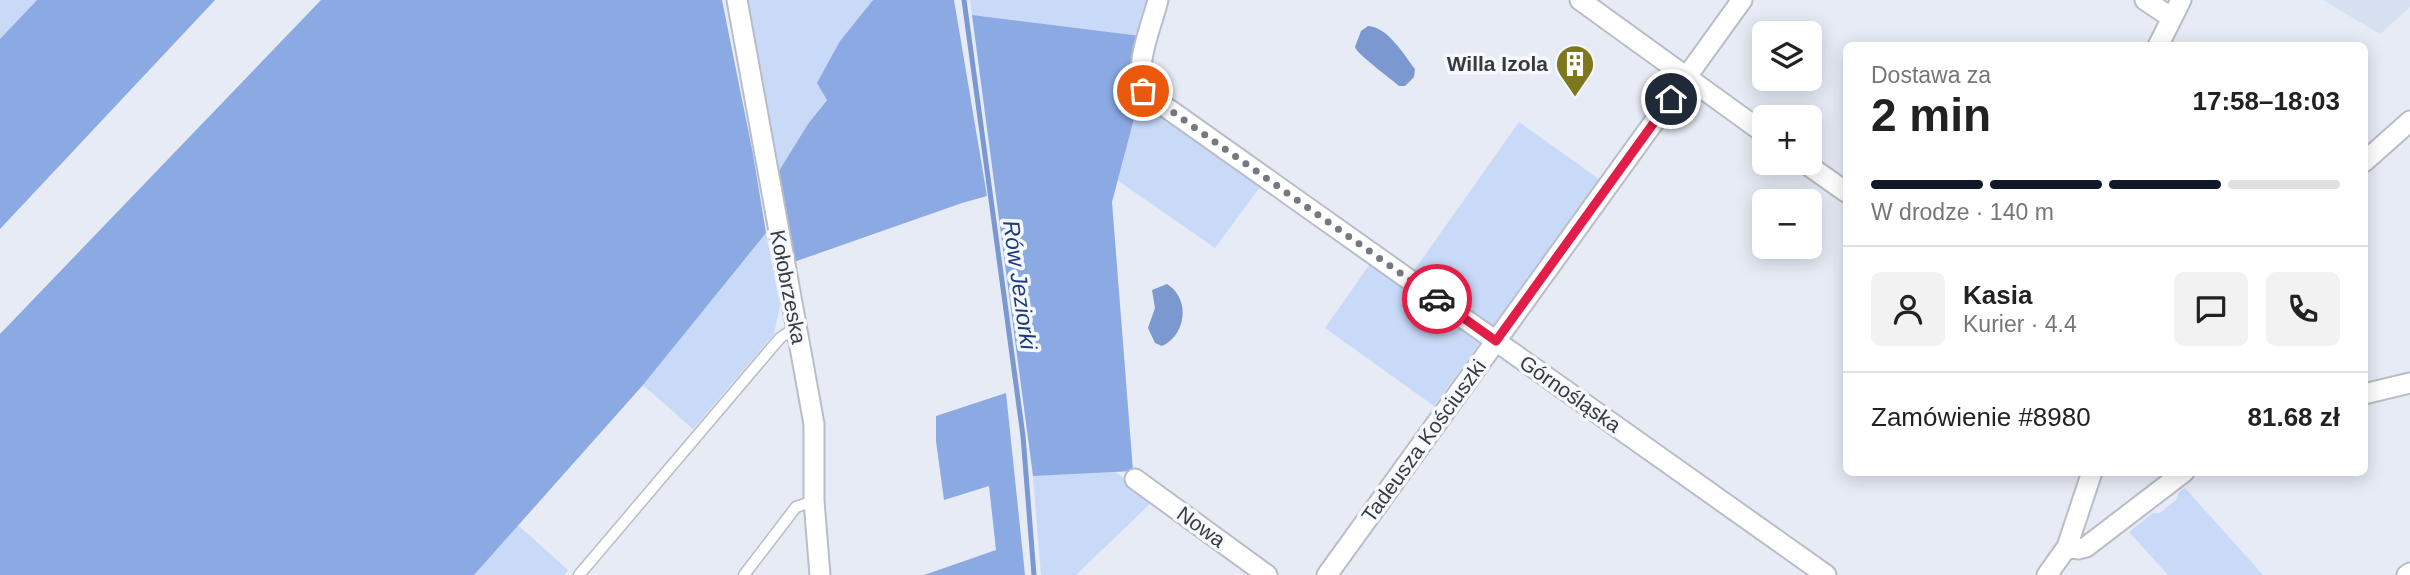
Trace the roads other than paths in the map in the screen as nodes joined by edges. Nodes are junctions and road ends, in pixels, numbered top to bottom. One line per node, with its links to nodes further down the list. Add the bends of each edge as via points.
1 (737, 0): 15 (street, Kołobrzeska)
2 (1158, 0): 16 (street, Górnośląska, via 1140,67 1143,91)
3 (1580, 0): 9 (street)
4 (1742, 0): 9 (street, Tadeusza Kościuszki)
5 (2145, 0): 7 (street)
6 (2181, 0): 7 (street)
7 (2172, 19): 8 (street)
8 (2160, 42)
9 (1686, 77): 11 (street); 16 (street, Tadeusza Kościuszki)
10 (2410, 121): 12 (street)
11 (1752, 124)
12 (2368, 158)
13 (1822, 175): 14 (street)
14 (1843, 190)
15 (796, 327): 22 (street, Kołobrzeska, via 814,424); 25 (lane, via 780,338)
16 (1496, 341): 29 (street, Tadeusza Kościuszki); 30 (street, Górnośląska)
17 (2410, 383): 18 (street)
18 (2368, 393)
19 (2091, 476): 23 (street)
20 (2179, 476): 23 (street, via 2086,547)
21 (1135, 479): 28 (street, Nowa)
22 (814, 501): 26 (lane, via 796,508); 27 (street, Kołobrzeska)
23 (2067, 547): 24 (street)
24 (2050, 574)
25 (579, 575)
26 (744, 575)
27 (820, 575)
28 (1267, 575)
29 (1327, 575)
30 (1825, 575)

